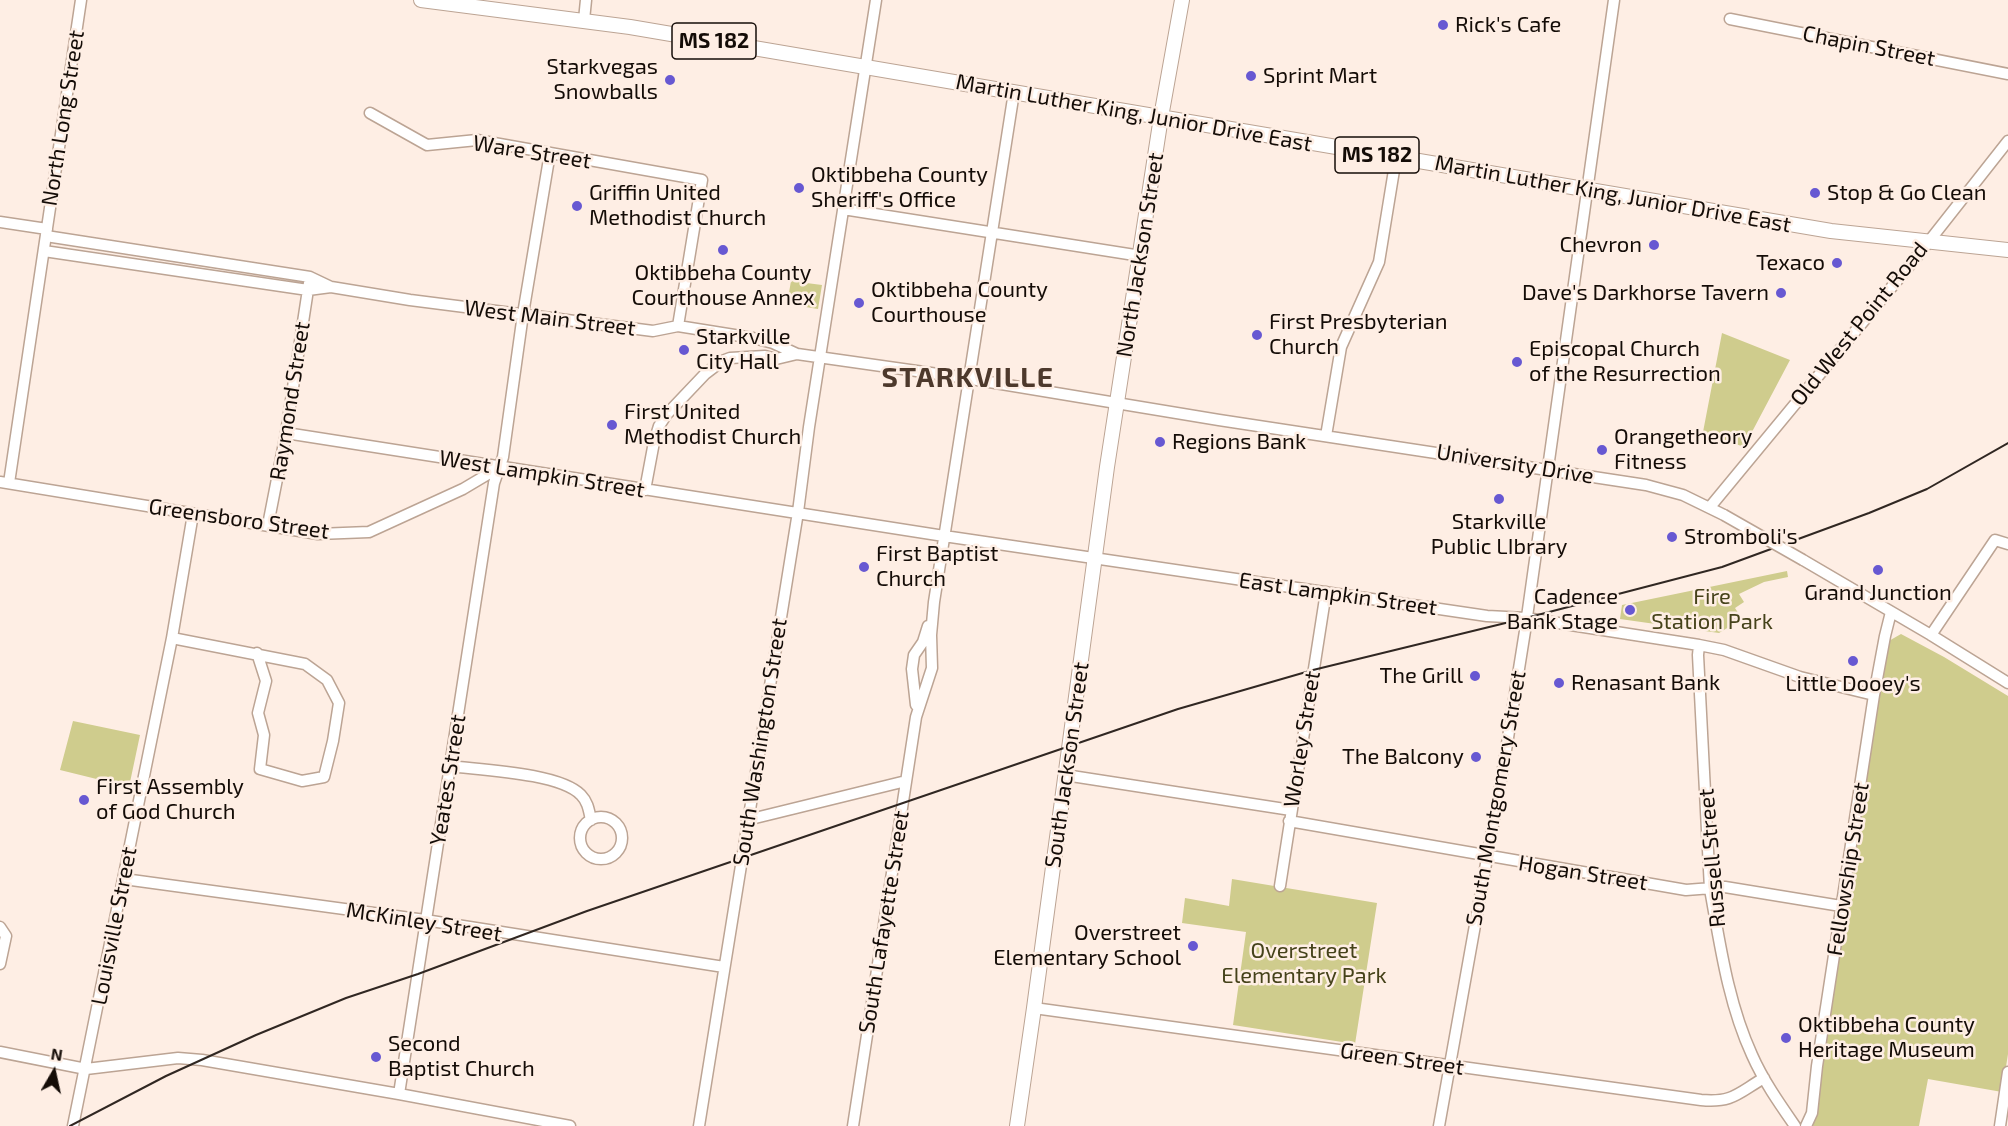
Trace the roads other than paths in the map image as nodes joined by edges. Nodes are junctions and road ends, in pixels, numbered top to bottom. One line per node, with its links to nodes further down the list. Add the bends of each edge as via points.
1 (81, 0): 20 (street, North Long Street)
2 (421, 0): 8 (main road, MS 182)
3 (586, 0): 8 (street)
4 (876, 0): 9 (street, South Washington Street)
5 (1182, 0): 13 (main road, North Jackson Street)
6 (1614, 0): 17 (street, South Montgomery Street)
7 (1730, 19): 10 (street, Chapin Street)
8 (584, 20): 9 (main road, MS 182)
9 (866, 67): 11 (main road, Martin Luther King, Junior Drive East / MS 182); 18 (street, South Washington Street)
10 (2008, 74)
11 (1014, 92): 13 (main road, Martin Luther King, Junior Drive East / MS 182); 21 (street, South Lafayette Street)
12 (370, 113): 15 (street, Ware Street, via 428,145 477,140)
13 (1161, 117): 16 (main road, Martin Luther King, Junior Drive East / MS 182); 25 (main road, North Jackson Street)
14 (2008, 141): 22 (street, Old West Point Road)
15 (550, 153): 29 (street, Yeates Street); 30 (street, Ware Street, via 702,180)
16 (1396, 158): 17 (main road, Martin Luther King, Junior Drive East / MS 182); 38 (street, via 1379,262 1341,347)
17 (1587, 190): 22 (main road, Martin Luther King, Junior Drive East / MS 182, via 1830,231); 40 (street, South Montgomery Street)
18 (843, 210): 21 (street); 34 (street, South Washington Street)
19 (0, 222): 20 (street, West Main Street)
20 (46, 232): 23 (street, North Long Street); 26 (street, West Main Street)
21 (992, 233): 25 (street); 35 (street, South Lafayette Street)
22 (1927, 241): 24 (main road, Martin Luther King, Junior Drive East / MS 182); 43 (street, Old West Point Road)
23 (44, 250): 28 (street, West Main Street); 41 (street, North Long Street)
24 (2008, 250)
25 (1141, 256): 36 (main road, North Jackson Street)
26 (310, 277): 27 (street, West Main Street); 28 (street, Raymond Street)
27 (331, 287): 28 (street, West Main Street); 29 (street, West Main Street)
28 (308, 290): 37 (street, Raymond Street)
29 (523, 314): 30 (street, West Main Street, via 652,331); 39 (street, Yeates Street)
30 (678, 326): 31 (street, West Main Street)
31 (768, 343): 32 (street, West Main Street); 33 (street)
32 (797, 354): 33 (street, via 776,359); 34 (street, West Main Street)
33 (765, 356): 42 (street, via 722,361 667,414 654,441)
34 (820, 357): 35 (street, West Main Street); 44 (street, South Washington Street)
35 (969, 379): 36 (street, University Drive); 47 (street, South Lafayette Street)
36 (1117, 403): 38 (street, University Drive); 49 (main road, South Jackson Street)
37 (286, 433): 39 (street, West Lampkin Street); 46 (street, Raymond Street)
38 (1326, 436): 40 (street, University Drive)
39 (500, 467): 42 (street, West Lampkin Street); 46 (street, Greensboro Street, via 463,489 369,532 318,534); 63 (street, Yeates Street, via 494,483)
40 (1548, 469): 43 (street, University Drive, via 1660,488); 53 (street, South Montgomery Street)
41 (4, 482): 45 (street, Greensboro Street)
42 (645, 490): 44 (street, West Lampkin Street)
43 (1710, 507): 52 (street, University Drive, bridge)
44 (798, 512): 47 (street, East Lampkin Street); 68 (street, South Washington Street)
45 (193, 514): 46 (street, Greensboro Street); 55 (street, Louisville Street)
46 (268, 525)
47 (944, 539): 49 (street, East Lampkin Street); 51 (street, South Lafayette Street)
48 (2008, 543): 54 (street, via 1995,540)
49 (1094, 558): 50 (street, East Lampkin Street); 64 (main road, South Jackson Street)
50 (1326, 592): 53 (street, East Lampkin Street); 66 (street, Worley Street)
51 (934, 602): 57 (street, South Lafayette Street); 58 (street, South Lafayette Street)
52 (1892, 612): 54 (street, University Drive); 62 (street, Fellowship Street)
53 (1527, 618): 56 (street, East Lampkin Street); 69 (street, South Montgomery Street)
54 (1931, 635): 60 (street, University Drive)
55 (172, 638): 59 (street); 70 (street, Louisville Street)
56 (1699, 645): 62 (street, East Lampkin Street, via 1800,677); 72 (street, Russell Street)
57 (918, 647): 58 (street, via 927,645); 61 (street, South Lafayette Street, via 912,669)
58 (932, 650): 61 (street, South Lafayette Street, via 931,673)
59 (257, 653): 59 (street, via 305,664 327,680 339,704 324,777 302,781 260,769 264,735 258,712 266,681)
60 (2008, 683)
61 (920, 688): 65 (street, South Lafayette Street)
62 (1874, 695): 73 (street, Fellowship Street)
63 (450, 766): 67 (street, via 562,782 581,795); 74 (street, Yeates Street)
64 (1065, 775): 66 (street, Hogan Street); 78 (main road, South Jackson Street)
65 (906, 782): 68 (street); 88 (street, South Lafayette Street)
66 (1290, 815): 69 (street, Hogan Street); 71 (street, Worley Street)
67 (591, 820)
68 (747, 820): 77 (street, South Washington Street)
69 (1487, 856): 72 (street, Hogan Street, via 1686,890); 80 (street, South Montgomery Street)
70 (124, 879): 74 (street, McKinley Street); 81 (street, Louisville Street)
71 (1280, 886)
72 (1710, 889): 73 (street, Hogan Street, via 1725,887); 83 (street, Russell Street, via 1729,986 1751,1054)
73 (1841, 906): 92 (street, Fellowship Street, via 1812,1113)
74 (425, 920): 77 (street, McKinley Street); 84 (street, Yeates Street)
75 (0, 927): 76 (street, via 6,936)
76 (0, 964)
77 (724, 967): 87 (street, South Washington Street)
78 (1034, 1008): 80 (street, Green Street); 89 (main road, South Jackson Street)
79 (0, 1052): 81 (street)
80 (1450, 1065): 83 (street, Green Street, via 1715,1101 1738,1095); 90 (street, South Montgomery Street)
81 (86, 1069): 84 (street, via 178,1058); 85 (street, Louisville Street)
82 (2008, 1072): 93 (street)
83 (1764, 1078): 91 (street, Russell Street)
84 (399, 1094): 86 (street)
85 (73, 1126)
86 (570, 1126)
87 (699, 1126)
88 (853, 1126)
89 (1017, 1126)
90 (1439, 1126)
91 (1795, 1126)
92 (1806, 1126)
93 (2000, 1126)

